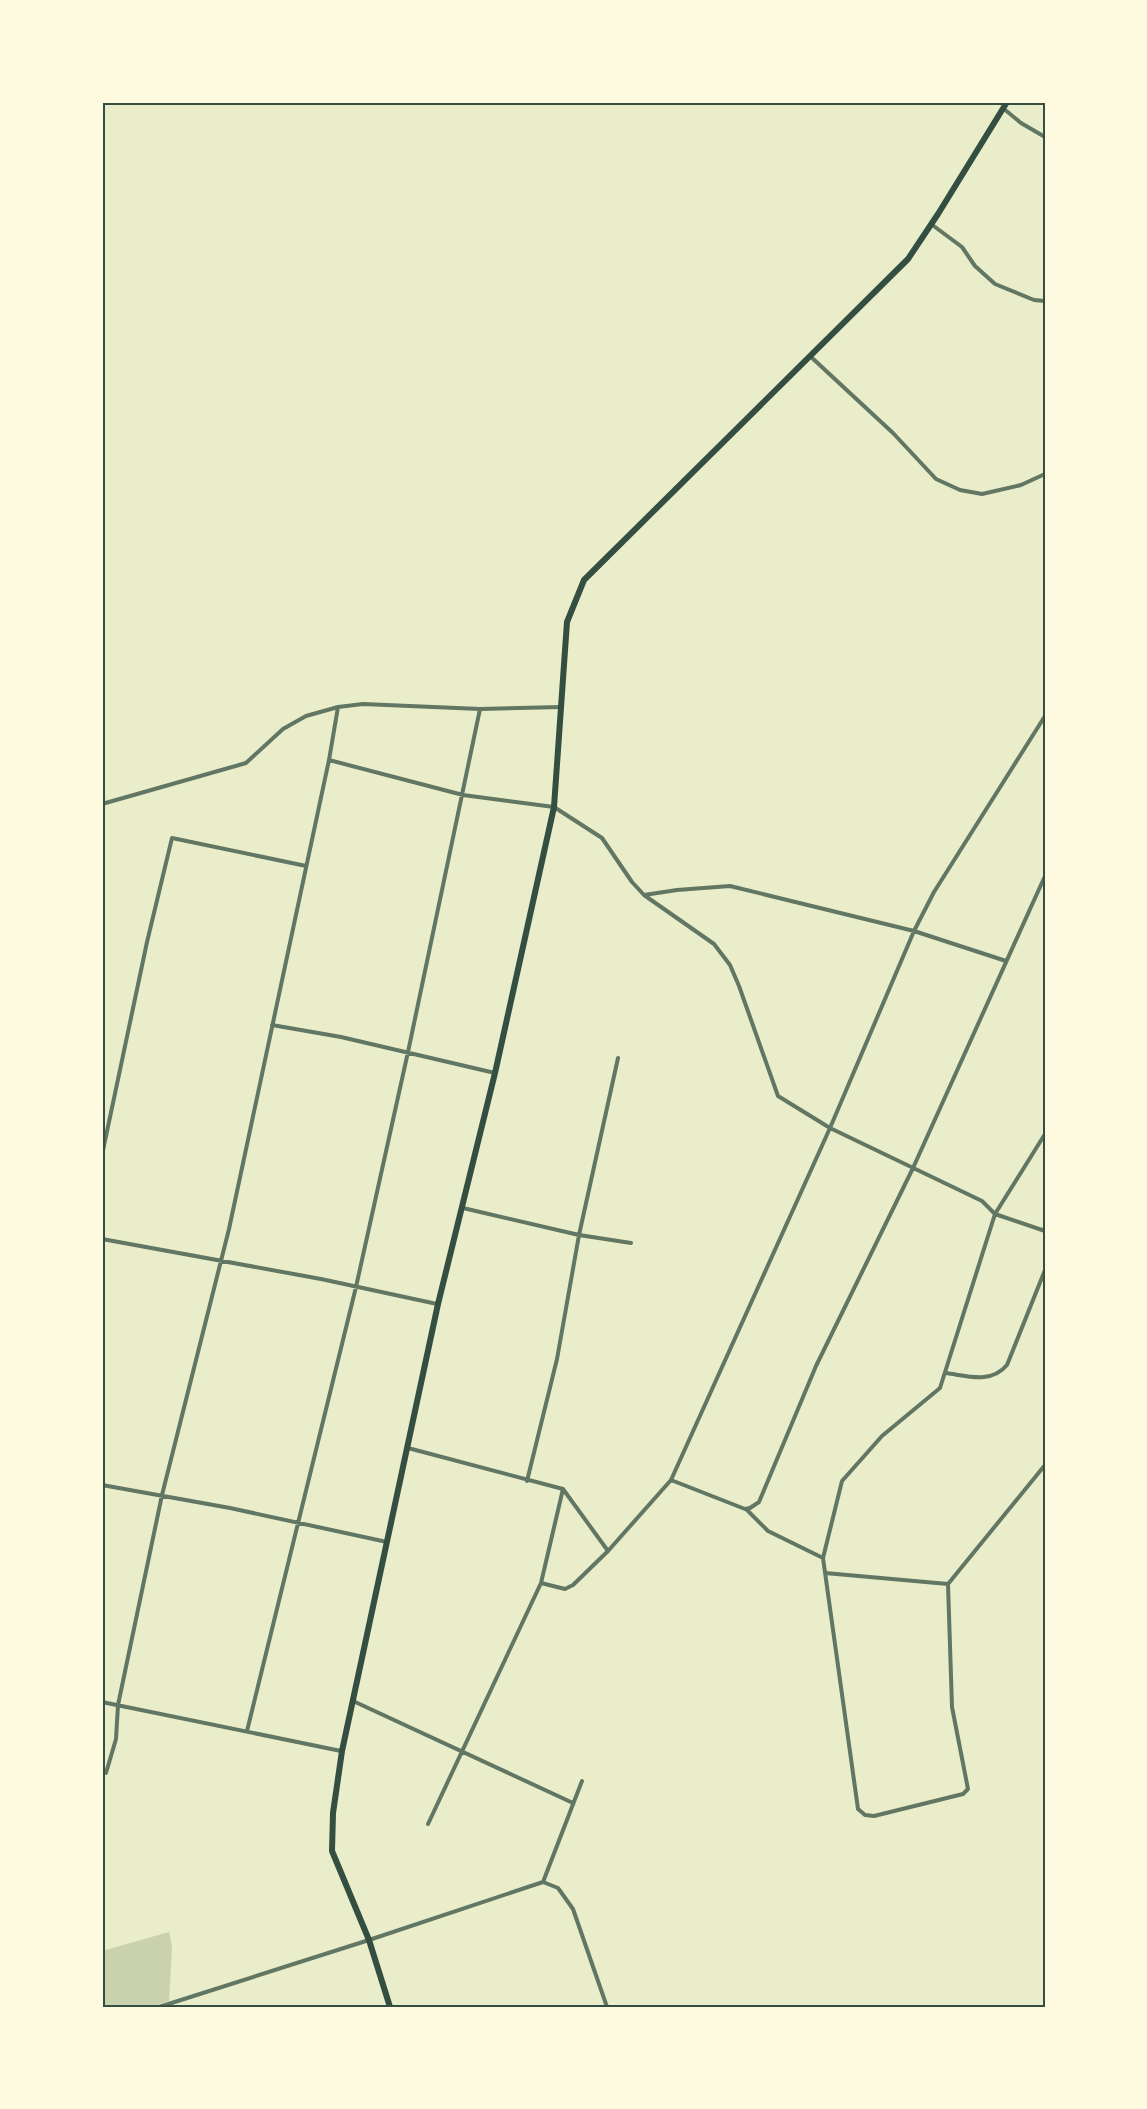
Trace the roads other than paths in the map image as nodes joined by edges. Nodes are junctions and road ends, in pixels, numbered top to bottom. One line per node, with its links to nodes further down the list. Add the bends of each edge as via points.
1 (1005, 105): 2 (street, via 1021,123); 3 (main road)
2 (1045, 137)
3 (931, 224): 4 (street, via 962,247 995,284); 5 (main road, via 908,259)
4 (1045, 301)
5 (810, 356): 6 (street, via 936,479 960,490 982,494 1021,485); 8 (main road, via 584,580 567,622)
6 (1045, 474)
7 (338, 707): 9 (street, via 363,704); 11 (street); 13 (street, via 306,716 283,729 246,764)
8 (561, 707): 9 (street); 14 (main road)
9 (480, 709): 12 (street)
10 (1045, 716): 18 (street, via 934,892)
11 (329, 760): 12 (street); 15 (street)
12 (463, 795): 14 (street); 21 (street)
13 (102, 804)
14 (554, 807): 17 (street, via 602,838); 23 (main road)
15 (306, 866): 20 (street); 26 (street, via 172,838)
16 (1045, 876): 19 (street)
17 (644, 896): 18 (street, via 730,886); 24 (street, via 714,944 740,986 778,1096)
18 (914, 931): 19 (street); 24 (street)
19 (1006, 961): 27 (street)
20 (272, 1025): 21 (street); 34 (street)
21 (408, 1052): 23 (street); 36 (street)
22 (618, 1058): 31 (street)
23 (495, 1073): 28 (main road)
24 (830, 1128): 27 (street); 41 (street)
25 (1045, 1134): 29 (street)
26 (102, 1155)
27 (913, 1168): 29 (street, via 982,1201); 46 (street, via 816,1366 759,1502)
28 (463, 1208): 31 (street); 37 (main road)
29 (995, 1214): 30 (street); 38 (street)
30 (1045, 1231)
31 (579, 1235): 33 (street); 42 (street, via 557,1359)
32 (102, 1239): 34 (street)
33 (631, 1243)
34 (221, 1262): 36 (street); 45 (street)
35 (1045, 1270): 38 (street, via 1003,1371 986,1378)
36 (356, 1287): 37 (street); 47 (street)
37 (438, 1304): 39 (main road)
38 (946, 1373): 50 (street, via 940,1388 882,1436 842,1480)
39 (407, 1448): 42 (street); 48 (main road)
40 (1045, 1465): 53 (street)
41 (671, 1480): 46 (street); 49 (street)
42 (527, 1481): 44 (street)
43 (102, 1485): 45 (street)
44 (563, 1489): 49 (street); 52 (street)
45 (162, 1495): 47 (street); 56 (street)
46 (745, 1509): 50 (street, via 768,1532)
47 (298, 1523): 48 (street); 57 (street)
48 (387, 1542): 54 (main road)
49 (608, 1551): 52 (street, via 565,1589)
50 (823, 1558): 51 (street)
51 (825, 1573): 53 (street); 53 (street, via 858,1809 874,1816 963,1794 968,1789 952,1707)
52 (541, 1583): 59 (street)
53 (948, 1584)
54 (353, 1701): 58 (main road); 59 (street)
55 (102, 1702): 56 (street)
56 (118, 1705): 57 (street); 60 (street, via 116,1739)
57 (247, 1731): 58 (street)
58 (342, 1751): 65 (main road, via 332,1851)
59 (462, 1752): 62 (street); 63 (street)
60 (106, 1773)
61 (582, 1781): 62 (street)
62 (573, 1803): 64 (street)
63 (428, 1824)
64 (543, 1882): 65 (street); 68 (street, via 558,1888 573,1909)
65 (369, 1940): 66 (street); 67 (main road)
66 (159, 2007)
67 (390, 2007)
68 (607, 2007)

